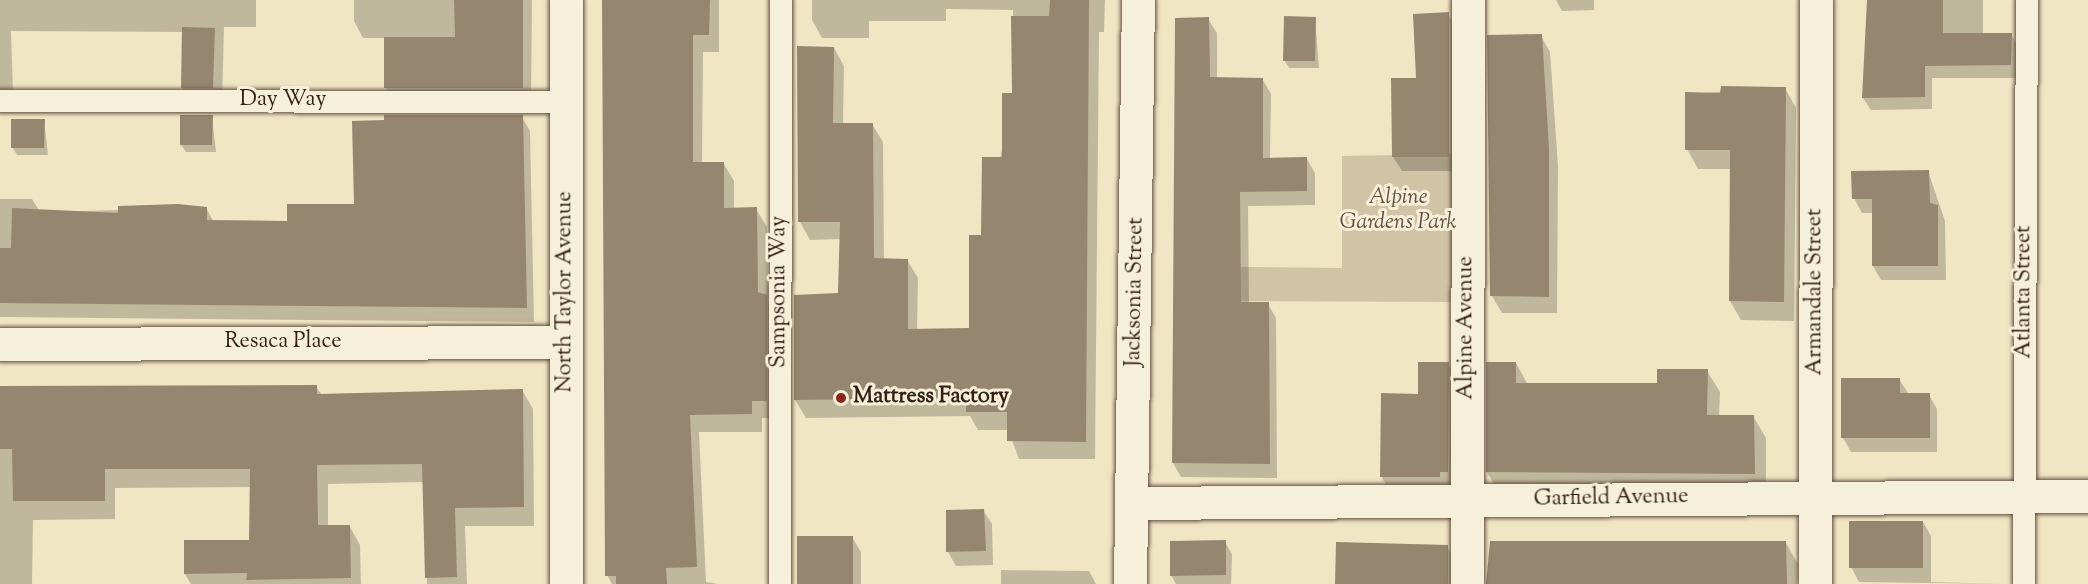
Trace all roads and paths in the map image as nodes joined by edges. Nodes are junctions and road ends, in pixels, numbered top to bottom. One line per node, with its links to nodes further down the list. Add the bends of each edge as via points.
1 (566, 0): 8 (street, North Taylor Avenue)
2 (781, 0): 17 (lane, Sampsonia Way)
3 (1138, 0): 15 (street, Jacksonia Street)
4 (1468, 0): 14 (street, Alpine Avenue)
5 (1816, 0): 13 (street, Armandale Street)
6 (2027, 0): 11 (lane, Atlanta Street)
7 (0, 101): 8 (lane, Day Way)
8 (566, 102): 9 (street, North Taylor Avenue)
9 (566, 342): 10 (street, Resaca Place); 16 (street, North Taylor Avenue)
10 (0, 344)
11 (2024, 496): 12 (street, Garfield Avenue); 13 (street, Garfield Avenue); 21 (lane, Atlanta Street)
12 (2088, 496)
13 (1815, 498): 14 (street, Garfield Avenue); 20 (street, Armandale Street)
14 (1467, 501): 15 (street, Garfield Avenue); 19 (street, Alpine Avenue)
15 (1134, 503): 18 (street, Jacksonia Street)
16 (566, 584)
17 (780, 584)
18 (1130, 584)
19 (1467, 584)
20 (1815, 584)
21 (2024, 584)

